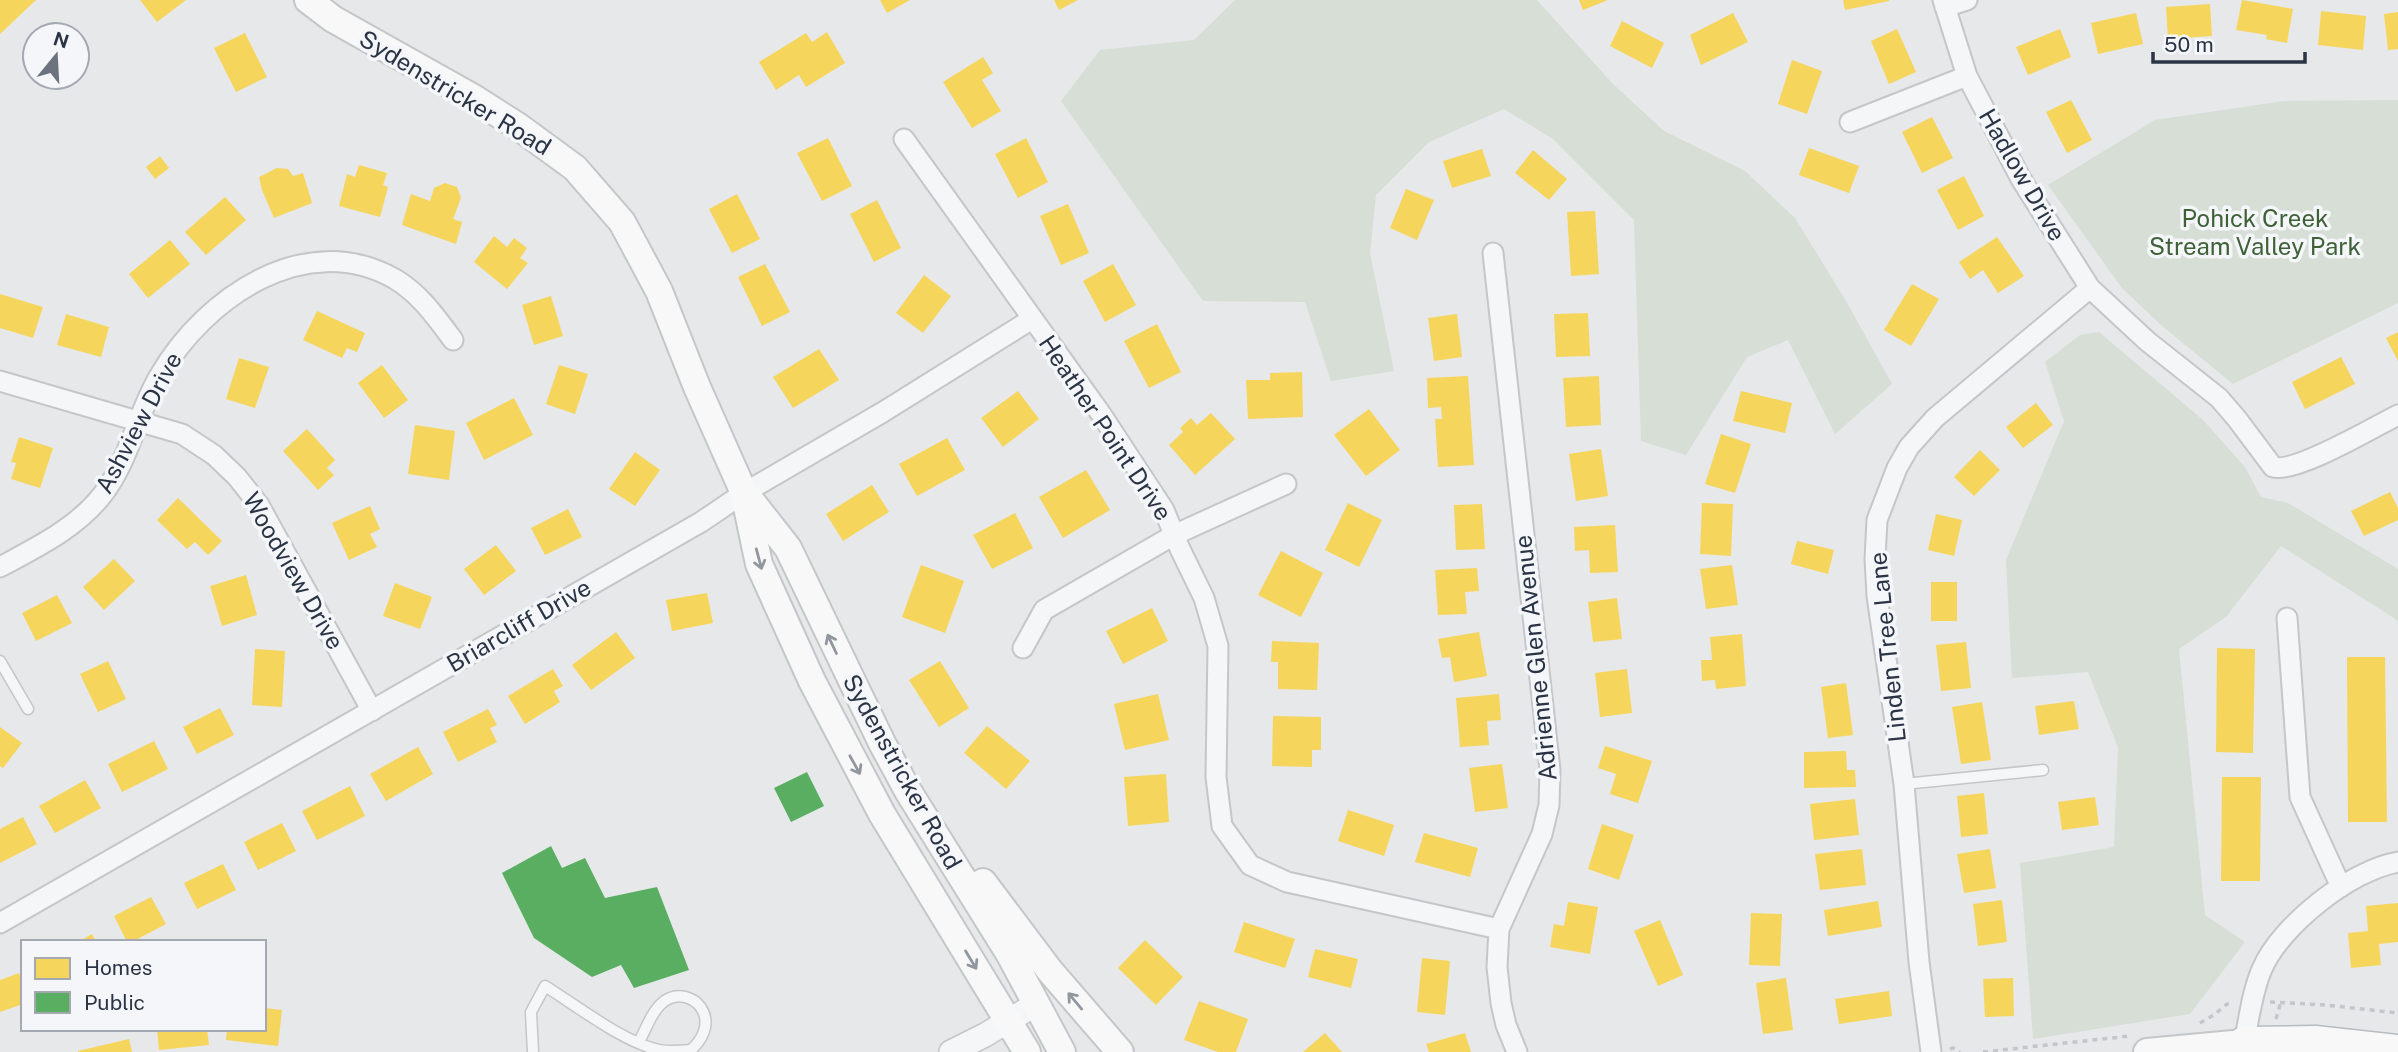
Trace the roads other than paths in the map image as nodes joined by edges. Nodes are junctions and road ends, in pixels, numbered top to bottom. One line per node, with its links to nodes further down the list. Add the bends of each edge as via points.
1 (308, 0): 15 (main road, Sydenstricker Road, via 519,127 583,177 622,222 659,291)
2 (1968, 0): 3 (street)
3 (1944, 4): 4 (street, Hadlow Drive)
4 (1967, 76): 5 (street); 8 (street, Hadlow Drive, via 2021,179)
5 (1850, 122)
6 (904, 139): 9 (street, Heather Point Drive)
7 (1493, 253): 29 (street, Adrienne Glen Avenue, via 1550,770 1542,834)
8 (2090, 288): 12 (street, Hadlow Drive, via 2219,398 2273,467 2298,465); 24 (street, Linden Tree Lane, via 1935,418 1909,447 1887,491 1877,520 1877,596)
9 (1032, 319): 15 (street, Briarcliff Drive); 16 (street, Heather Point Drive, via 1164,510)
10 (453, 340): 13 (street, Ashview Drive, via 424,301 381,273 334,263 281,270 243,288 197,326 159,377)
11 (0, 381): 13 (street, Woodview Drive)
12 (2398, 415)
13 (139, 421): 17 (street, Ashview Drive, via 118,473 102,496 54,537); 22 (street, Woodview Drive, via 181,434 237,477 270,523)
14 (1286, 484): 16 (street)
15 (744, 492): 22 (street, Briarcliff Drive, via 701,522); 25 (main road, Sydenstricker Road, one-way to 15, via 860,702 788,548); 31 (main road, Sydenstricker Road, one-way to 31, via 759,564 812,681 882,814)
16 (1174, 535): 19 (street, via 1044,610); 29 (street, Heather Point Drive, via 1204,598 1218,646 1216,777 1222,826 1250,865 1287,882)
17 (0, 567)
18 (2287, 618): 27 (street, via 2300,796)
19 (1023, 648)
20 (0, 661): 21 (lane)
21 (28, 709)
22 (372, 710): 28 (street, Briarcliff Drive)
23 (2043, 770): 24 (lane)
24 (1905, 784): 42 (street, Linden Tree Lane)
25 (908, 791): 30 (main road, Sydenstricker Road); 40 (main road, one-way to 25)
26 (2398, 862): 27 (street, via 2384,864)
27 (2341, 887): 34 (street, via 2292,925 2271,953 2255,988)
28 (0, 923)
29 (1499, 929): 41 (street, Adrienne Glen Avenue, via 1501,1003)
30 (1036, 1004): 31 (street); 39 (main road, Sydenstricker Road)
31 (1008, 1021): 37 (street); 38 (main road, Sydenstricker Road)
32 (639, 1042): 32 (lane, via 658,1050 691,1050 706,1030 706,1016 689,999 666,1000); 36 (lane, via 545,986 531,1012)
33 (2144, 1043): 34 (main road)
34 (2243, 1047): 35 (highway, via 2315,1042)
35 (2398, 1051)
36 (533, 1052)
37 (951, 1052)
38 (1027, 1052)
39 (1062, 1052)
40 (1120, 1052)
41 (1517, 1052)
42 (1931, 1052)

